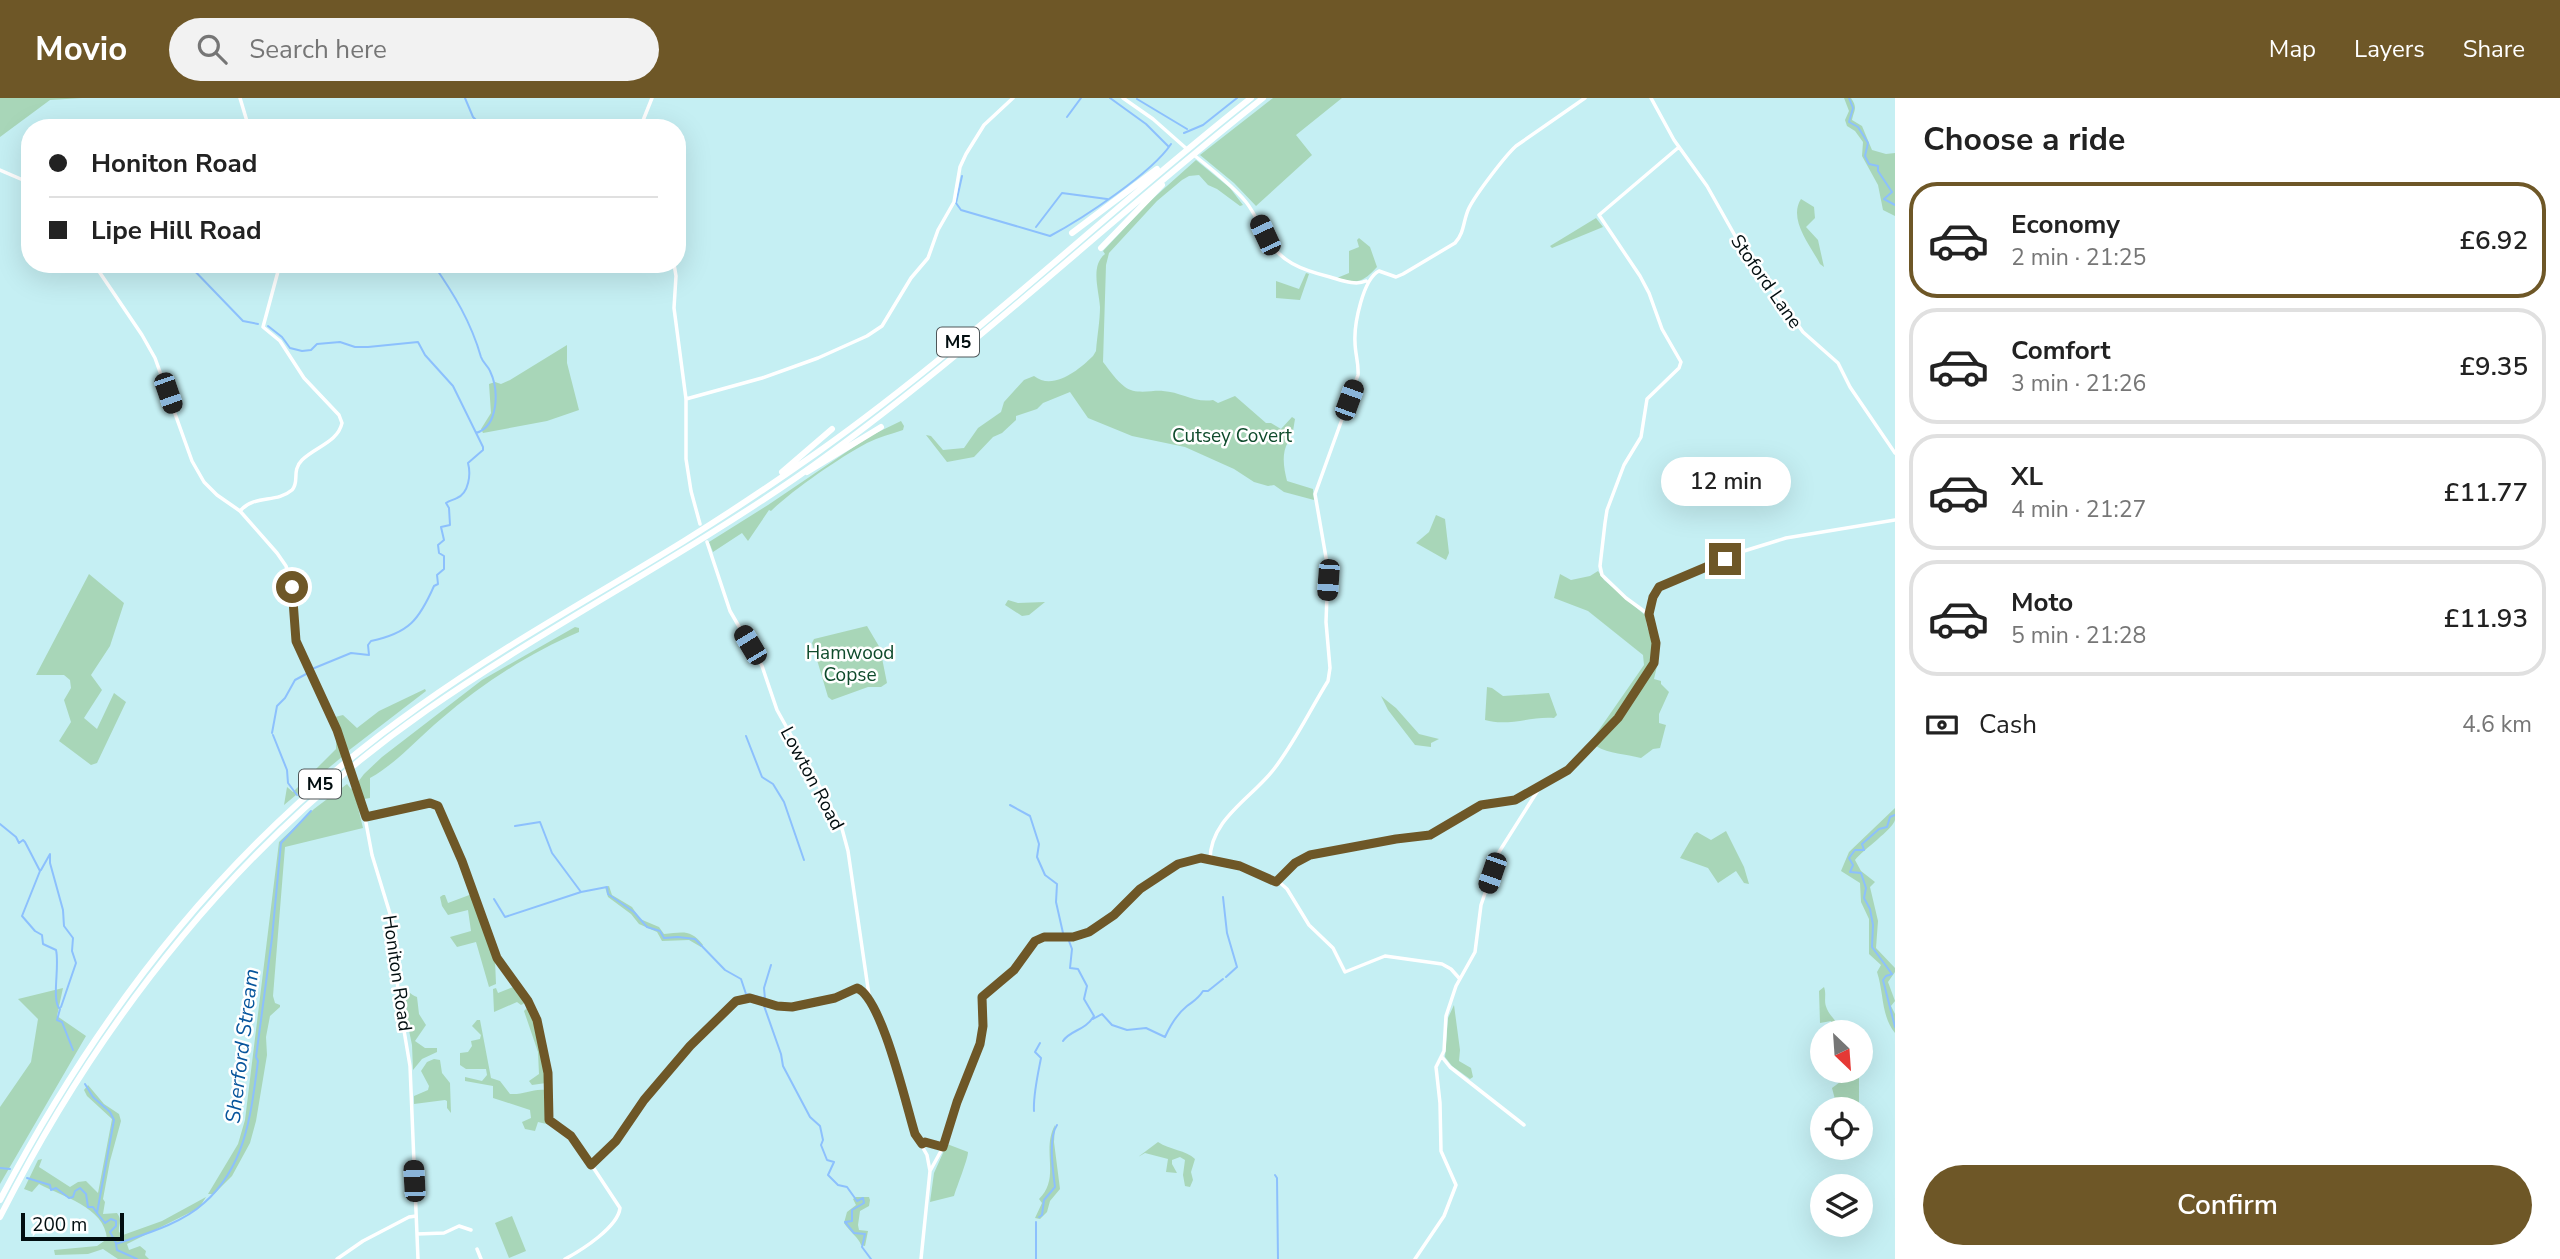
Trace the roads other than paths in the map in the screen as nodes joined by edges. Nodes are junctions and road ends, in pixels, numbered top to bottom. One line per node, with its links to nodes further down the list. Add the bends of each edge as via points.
1 (240, 98): 9 (street)
2 (652, 98): 10 (street)
3 (1013, 98): 24 (street, via 984,125 966,154 954,202 928,258 882,326 762,379)
4 (1123, 98): 22 (street, via 1234,188 1270,244 1288,263)
5 (1251, 98): 12 (highway, M5)
6 (1263, 98): 14 (highway, M5)
7 (1586, 98): 21 (street, via 1508,154 1469,208 1455,243 1396,277 1379,271)
8 (1651, 98): 11 (street, Stoford Lane)
9 (246, 119)
10 (644, 119)
11 (1679, 148): 27 (street, Stoford Lane, via 1803,332 1839,363); 34 (street, via 1599,215 1640,276 1681,362 1647,399 1640,440 1630,453 1607,510 1601,566 1604,579)
12 (1186, 151): 16 (highway, M5); 29 (highway, M5, via 900,390)
13 (0, 170): 15 (street)
14 (1174, 170): 17 (highway, M5); 28 (highway, M5, via 905,396)
15 (21, 179)
16 (1072, 233)
17 (1101, 248)
18 (99, 273): 30 (street, Honiton Road, via 155,358 196,470 211,489)
19 (278, 273): 30 (street, via 263,327 284,346 293,364 342,423 335,437 299,464 292,489)
20 (676, 273): 24 (street, via 674,307)
21 (1368, 280): 22 (street); 23 (street)
22 (1360, 284): 23 (street)
23 (1365, 289): 39 (street, via 1355,341 1358,375 1315,494 1328,569 1328,681 1279,763 1221,825)
24 (686, 399): 32 (street, via 687,466)
25 (881, 427): 28 (highway, M5)
26 (832, 429): 29 (highway, M5)
27 (1895, 453)
28 (796, 477): 55 (highway, M5, via 479,674 393,735 304,809 224,887 135,994 49,1125)
29 (760, 492): 53 (highway, M5, via 466,674 388,729 298,803 219,882 129,989 82,1056)
30 (240, 511): 38 (street, Honiton Road, via 286,566 296,641 327,703)
31 (1895, 520): 34 (street, via 1807,533 1744,551 1664,583 1653,597)
32 (700, 524)
33 (707, 542): 44 (street, Lowton Road, via 730,611 762,666 777,710 841,825)
34 (1649, 614): 35 (street, via 1657,649 1645,679 1618,718 1572,766)
35 (1540, 788): 36 (street); 37 (street)
36 (1529, 793): 37 (street); 42 (street, via 1481,805 1430,835 1310,855)
37 (1535, 794): 43 (street, via 1499,852 1481,905 1475,952)
38 (366, 817): 51 (street, via 430,803 438,806 497,958 537,1020 548,1073 549,1120 571,1136); 54 (street, Honiton Road, via 395,930 398,995 410,1066)
39 (1209, 852): 40 (street); 41 (street)
40 (1201, 858): 41 (street); 50 (street, via 1166,870 1089,932 1038,939 1014,970 985,993 980,1044)
41 (1210, 860): 42 (street)
42 (1278, 881): 43 (street, via 1347,972 1385,956 1438,963)
43 (1459, 978): 47 (street, via 1447,1016)
44 (866, 981): 45 (street); 46 (street, Lowton Road)
45 (859, 988): 46 (street); 51 (street, via 792,1007 750,998 736,1001 690,1046 616,1141)
46 (868, 995): 49 (street, Lowton Road)
47 (1442, 1057): 48 (street); 64 (street, via 1435,1073 1441,1151 1456,1185 1444,1216)
48 (1524, 1125)
49 (922, 1144): 50 (street); 52 (street, Lowton Road)
50 (943, 1147): 52 (street)
51 (591, 1165): 62 (street, via 617,1201 620,1214 583,1249)
52 (930, 1171): 63 (street)
53 (0, 1200)
54 (416, 1216): 57 (street, Honiton Road); 59 (street)
55 (0, 1217)
56 (471, 1230): 57 (street, via 467,1225 444,1233)
57 (417, 1234): 60 (street, Honiton Road)
58 (477, 1252): 61 (street)
59 (337, 1259)
60 (418, 1259)
61 (481, 1259)
62 (565, 1259)
63 (921, 1259)
64 (1415, 1259)

